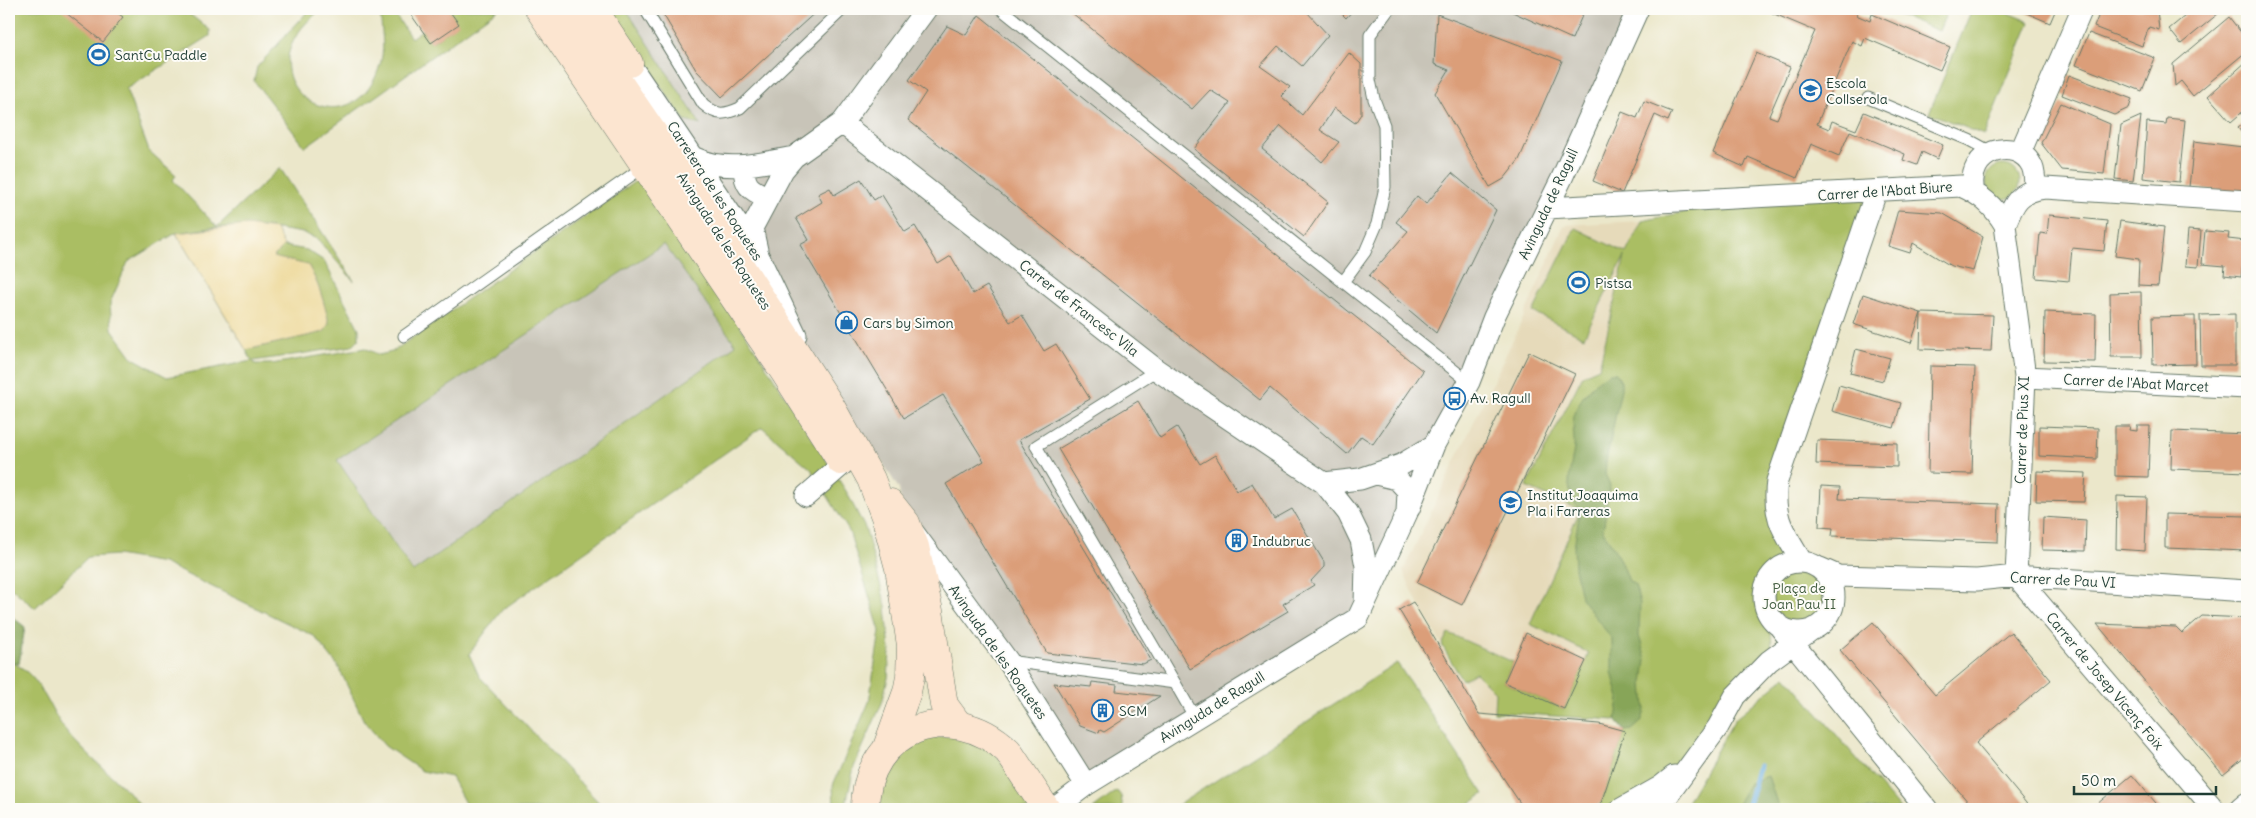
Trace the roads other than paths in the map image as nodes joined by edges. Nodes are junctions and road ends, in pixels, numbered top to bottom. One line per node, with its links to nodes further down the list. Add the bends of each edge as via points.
1 (539, 9): 18 (main road)
2 (568, 9): 34 (main road, Avinguda de les Roquetes, via 673,162)
3 (593, 9): 11 (main road)
4 (645, 9): 5 (lane, via 704,104 714,113 725,114 740,108)
5 (843, 9)
6 (926, 9): 13 (street)
7 (1001, 9): 28 (lane)
8 (1389, 9): 28 (lane, via 1370,35 1370,80 1384,125 1384,187 1377,224 1365,252)
9 (1638, 9): 25 (street, Avinguda de Ragull)
10 (2082, 9): 15 (street)
11 (629, 63): 17 (street, Carretera de les Roquetes)
12 (1868, 98): 14 (lane)
13 (842, 123): 16 (street); 30 (street, Carrer de Francesc Vila)
14 (1991, 152): 15 (street); 22 (street, via 1982,157 1973,171)
15 (2020, 154): 20 (street, via 2031,164)
16 (794, 157): 19 (street); 23 (street)
17 (695, 158): 19 (street, via 708,163); 27 (street, Carretera de les Roquetes)
18 (646, 165): 29 (lane); 36 (main road)
19 (744, 166): 23 (street, via 744,180 752,190)
20 (2036, 189): 24 (street); 26 (street, via 2018,199)
21 (1876, 192): 22 (street, Carrer de l'Abat Biure, via 1961,186); 25 (street, Carrer de l'Abat Biure); 47 (street, via 1777,481 1774,501 1778,520)
22 (1974, 192): 26 (street, Carrer de l'Abat Biure, via 1992,206)
23 (768, 198): 27 (street, via 752,228)
24 (2247, 202)
25 (1547, 208): 33 (street, Avinguda de Ragull, via 1494,317)
26 (2005, 225): 31 (street, Carrer de Pius XI)
27 (757, 253): 34 (street, Carretera de les Roquetes)
28 (1343, 282): 33 (lane)
29 (404, 336)
30 (1157, 370): 39 (street, Carrer de Francesc Vila); 57 (lane, via 1036,446)
31 (2025, 377): 32 (street, Carrer de l'Abat Marcet); 48 (street, Carrer de Pius XI)
32 (2247, 388)
33 (1465, 391): 35 (street)
34 (830, 405): 38 (main road, Avinguda de les Roquetes)
35 (1434, 445): 37 (street, via 1401,465); 42 (street)
36 (843, 464): 40 (street); 46 (main road, via 874,512)
37 (1368, 476): 39 (street); 41 (street); 42 (street, via 1398,480 1408,492)
38 (871, 479): 43 (main road, Avinguda de les Roquetes); 46 (main road, Avinguda de les Roquetes)
39 (1324, 482): 41 (street, Carrer de Francesc Vila)
40 (806, 496)
41 (1348, 513): 45 (street)
42 (1407, 513): 44 (street)
43 (906, 523): 55 (street, Avinguda de les Roquetes); 59 (main road, Avinguda de les Roquetes, via 921,572 944,704)
44 (1398, 533): 45 (street, via 1376,543); 50 (street)
45 (1360, 540): 50 (street, via 1366,566)
46 (896, 555): 60 (main road, Avinguda de les Roquetes, via 909,624 911,661 903,707)
47 (1811, 565): 48 (street, Carrer de Pau VI, via 1838,576 1977,580); 51 (street, via 1786,564 1771,576 1764,597); 52 (street, via 1832,583 1834,594 1831,612)
48 (2016, 576): 49 (street, Carrer de Pau VI); 70 (street, Carrer de Josep Vicenç Foix)
49 (2247, 591)
50 (1365, 603): 58 (street, Avinguda de Ragull, via 1358,618)
51 (1772, 618): 52 (street, via 1784,628 1794,631); 53 (street); 54 (street)
52 (1814, 628): 53 (street)
53 (1792, 644): 54 (street); 56 (street)
54 (1769, 661): 56 (street); 61 (street, via 1735,696 1718,727)
55 (1008, 662): 57 (lane); 62 (street, Avinguda de les Roquetes)
56 (1806, 662): 69 (street)
57 (1174, 683): 58 (lane)
58 (1195, 718): 62 (street, Avinguda de Ragull)
59 (958, 724): 60 (main road, via 924,727); 65 (main road, via 992,737 1008,751)
60 (886, 750): 64 (main road, via 868,782)
61 (1690, 763): 67 (street, via 1660,787); 68 (street)
62 (1086, 785): 66 (street, Avinguda de Ragull)
63 (2247, 803): 71 (street)
64 (865, 809)
65 (1046, 809)
66 (1054, 809)
67 (1622, 809)
68 (1658, 809)
69 (1927, 809)
70 (2214, 809)
71 (2240, 809)

